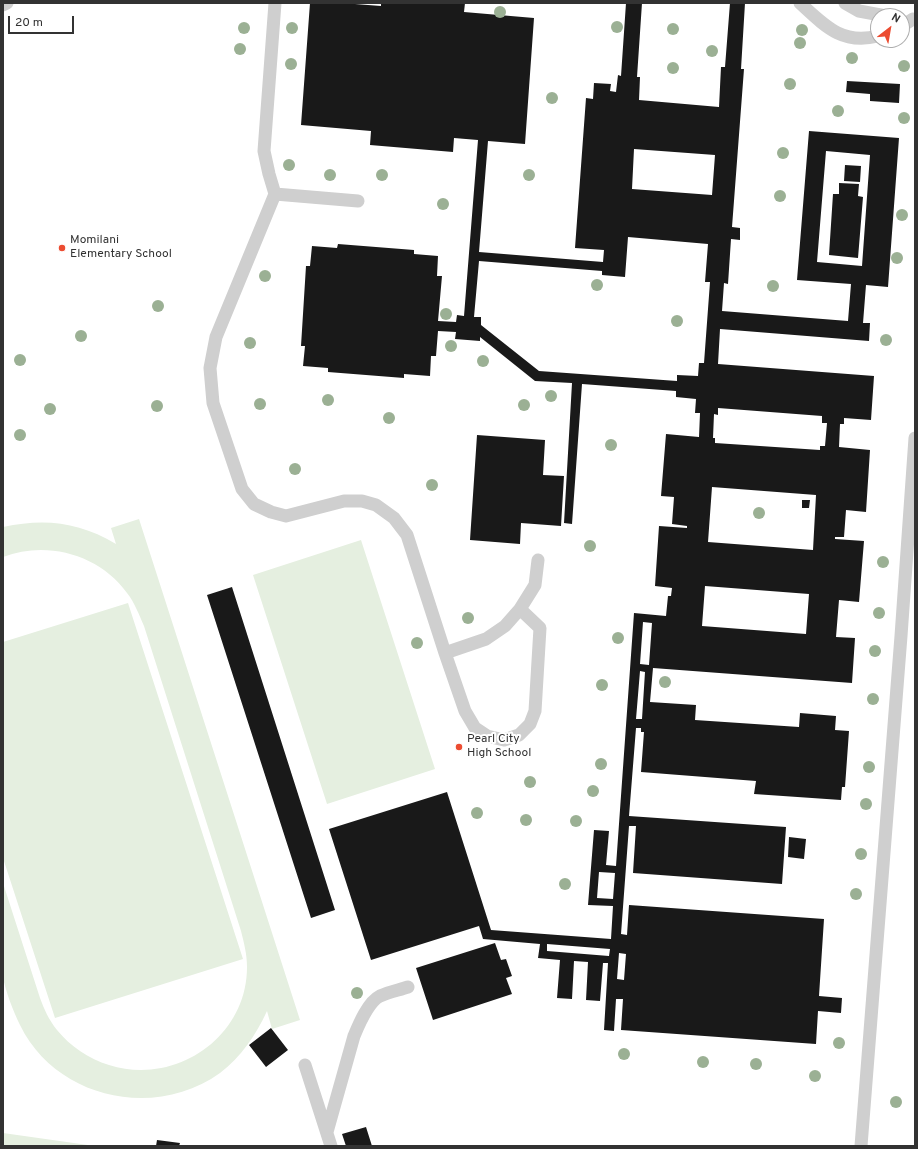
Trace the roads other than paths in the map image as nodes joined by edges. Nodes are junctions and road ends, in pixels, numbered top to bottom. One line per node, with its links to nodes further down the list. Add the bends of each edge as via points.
1 (7, 3): 5 (lane)
2 (275, 3): 8 (lane, via 264,151)
3 (800, 3): 7 (lane, via 828,27 845,37)
4 (845, 3): 6 (lane, via 859,11)
5 (3, 5)
6 (870, 13)
7 (870, 38)
8 (276, 194): 9 (lane); 13 (lane, via 216,337 210,368 213,403 242,488 254,504 286,516 344,501 362,501 376,505 394,518 407,535)
9 (358, 201)
10 (915, 438): 17 (lane)
11 (538, 560): 12 (lane, via 535,585)
12 (520, 609): 13 (lane, via 504,626 486,639); 13 (lane, via 540,628 535,711 530,724 519,735 504,740 487,736 475,728 466,711)
13 (445, 653)
14 (408, 987): 16 (lane, via 380,996 359,1022)
15 (305, 1065): 16 (lane)
16 (326, 1132): 18 (lane)
17 (861, 1145)
18 (331, 1146)

